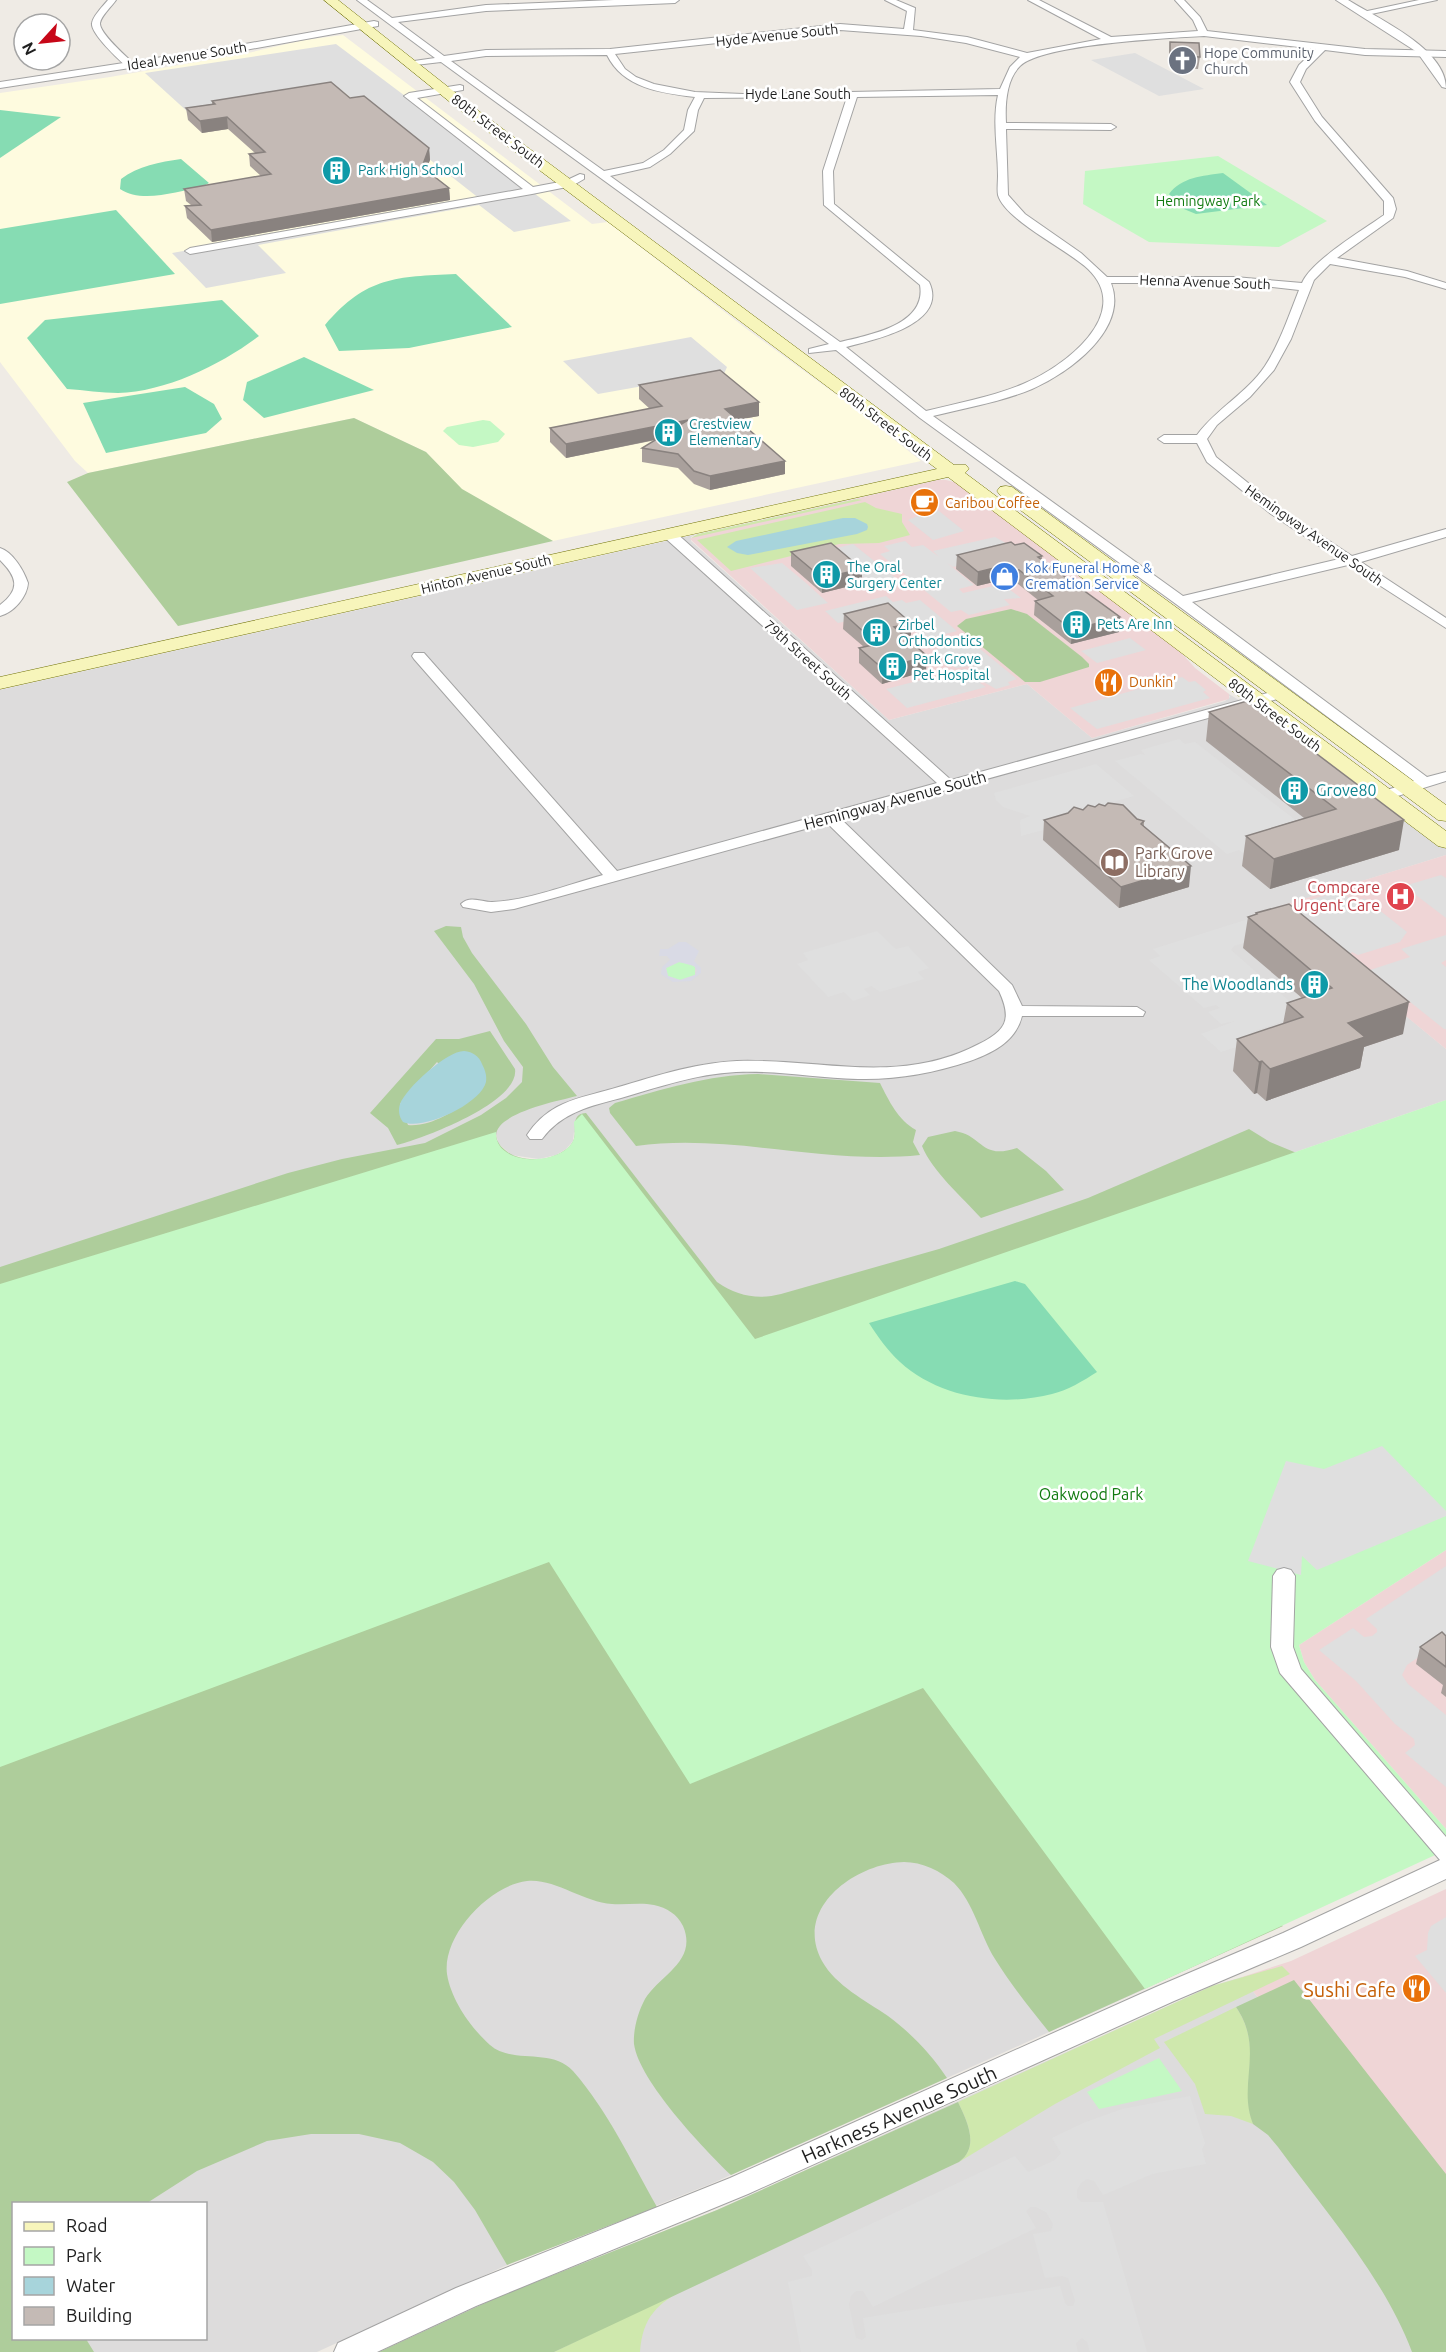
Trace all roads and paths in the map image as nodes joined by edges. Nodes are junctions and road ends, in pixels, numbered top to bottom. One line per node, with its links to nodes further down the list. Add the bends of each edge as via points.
1 (112, 0): 25 (street, via 96,27)
2 (330, 0): 15 (main road, 80th Street South)
3 (343, 0): 15 (main road, 80th Street South)
4 (361, 0): 14 (street, 80th Street South)
5 (675, 0): 11 (street)
6 (889, 0): 16 (street, via 912,10)
7 (1032, 0): 18 (street)
8 (1179, 0): 17 (street)
9 (1341, 0): 13 (street)
10 (1432, 0): 13 (street)
11 (643, 1): 12 (street)
12 (505, 3): 14 (street)
13 (1362, 13): 21 (street)
14 (389, 21): 24 (street, 80th Street South)
15 (368, 25): 24 (main road, 80th Street South); 25 (street, Ideal Avenue South); 26 (main road, 80th Street South)
16 (908, 32): 20 (street, Hyde Avenue South, via 840,27); 23 (street, Hyde Avenue South, via 967,40)
17 (1204, 33): 18 (street, Hyde Avenue South); 19 (street, Hyde Avenue South)
18 (1110, 40): 23 (street, Hyde Avenue South)
19 (1323, 47): 21 (street, Hyde Avenue South); 40 (street, via 1304,64 1295,82 1318,119 1389,200 1391,209 1389,216)
20 (610, 52): 24 (street, Hyde Avenue South, via 486,53); 32 (street, Hyde Lane South, via 616,66 631,79 662,90)
21 (1424, 54): 22 (street, Hyde Avenue South); 28 (street)
22 (1446, 54)
23 (1027, 56): 31 (street, via 1009,75)
24 (435, 60): 26 (street, Hyde Avenue South); 29 (main road, 80th Street South); 36 (street, 80th Street South)
25 (130, 64): 27 (street, Ideal Avenue South)
26 (410, 64): 30 (main road, 80th Street South)
27 (0, 85)
28 (1446, 85)
29 (460, 88): 30 (street); 37 (main road, 80th Street South)
30 (443, 90): 37 (main road, 80th Street South); 38 (street, via 409,96)
31 (1003, 92): 33 (street, Hyde Lane South); 34 (street)
32 (701, 94): 33 (street, Hyde Lane South); 36 (street, via 689,131 667,152 646,165)
33 (853, 94): 44 (street, via 828,171 829,205 926,284 928,294 918,315 885,332)
34 (1002, 126): 35 (street); 41 (street, via 1003,195 1007,202 1073,251)
35 (1111, 127)
36 (600, 175): 44 (street, 80th Street South)
37 (574, 181): 38 (street); 45 (main road, 80th Street South); 50 (main road, 80th Street South)
38 (532, 190): 39 (street)
39 (190, 251)
40 (1328, 260): 42 (street); 43 (street, via 1407,274)
41 (1103, 280): 42 (street, Henna Avenue South, via 1235,280); 46 (street, via 1110,308 1102,329 1059,367 1014,391)
42 (1306, 286): 48 (street, via 1270,368 1246,395 1213,422)
43 (1446, 286)
44 (837, 346): 45 (street); 46 (street, 80th Street South)
45 (813, 351): 49 (main road, 80th Street South)
46 (924, 415): 55 (street, 80th Street South)
47 (1164, 439): 48 (street)
48 (1201, 439): 54 (street, Hemingway Avenue South, via 1211,459 1229,476)
49 (972, 466): 50 (main road, Hinton Avenue South); 60 (main road, 80th Street South)
50 (950, 471): 52 (main road, Hinton Avenue South); 61 (main road, 80th Street South)
51 (1446, 533): 54 (street)
52 (669, 534): 59 (main road, Hinton Avenue South); 63 (street, 79th Street South)
53 (0, 552): 56 (street, via 23,587)
54 (1348, 560): 55 (street); 57 (street, Hemingway Avenue South)
55 (1181, 601): 64 (street, 80th Street South)
56 (0, 612)
57 (1446, 624)
58 (419, 656): 69 (street)
59 (0, 683)
60 (1280, 694): 61 (street, Hemingway Avenue South); 64 (main road, 80th Street South)
61 (1257, 701): 63 (street, Hemingway Avenue South); 65 (main road, 80th Street South)
62 (1446, 776): 64 (street)
63 (948, 785): 67 (street, Hemingway Avenue South)
64 (1417, 786): 65 (street); 66 (main road, 80th Street South)
65 (1383, 796): 68 (main road, 80th Street South)
66 (1446, 815)
67 (831, 818): 69 (street, Hemingway Avenue South); 71 (street, via 1006,989)
68 (1446, 841)
69 (614, 877): 70 (street, Hemingway Avenue South, via 511,905)
70 (469, 904)
71 (1017, 1011): 72 (street); 73 (street, via 1011,1029 994,1045 921,1069 878,1074 760,1065 699,1070 572,1107 551,1119)
72 (1137, 1012)
73 (536, 1135)
74 (1284, 1576): 75 (street, via 1282,1647 1292,1673)
75 (1446, 1853)
76 (1446, 1868): 77 (street, Harkness Avenue South, via 739,2186 496,2284)
77 (348, 2352)

